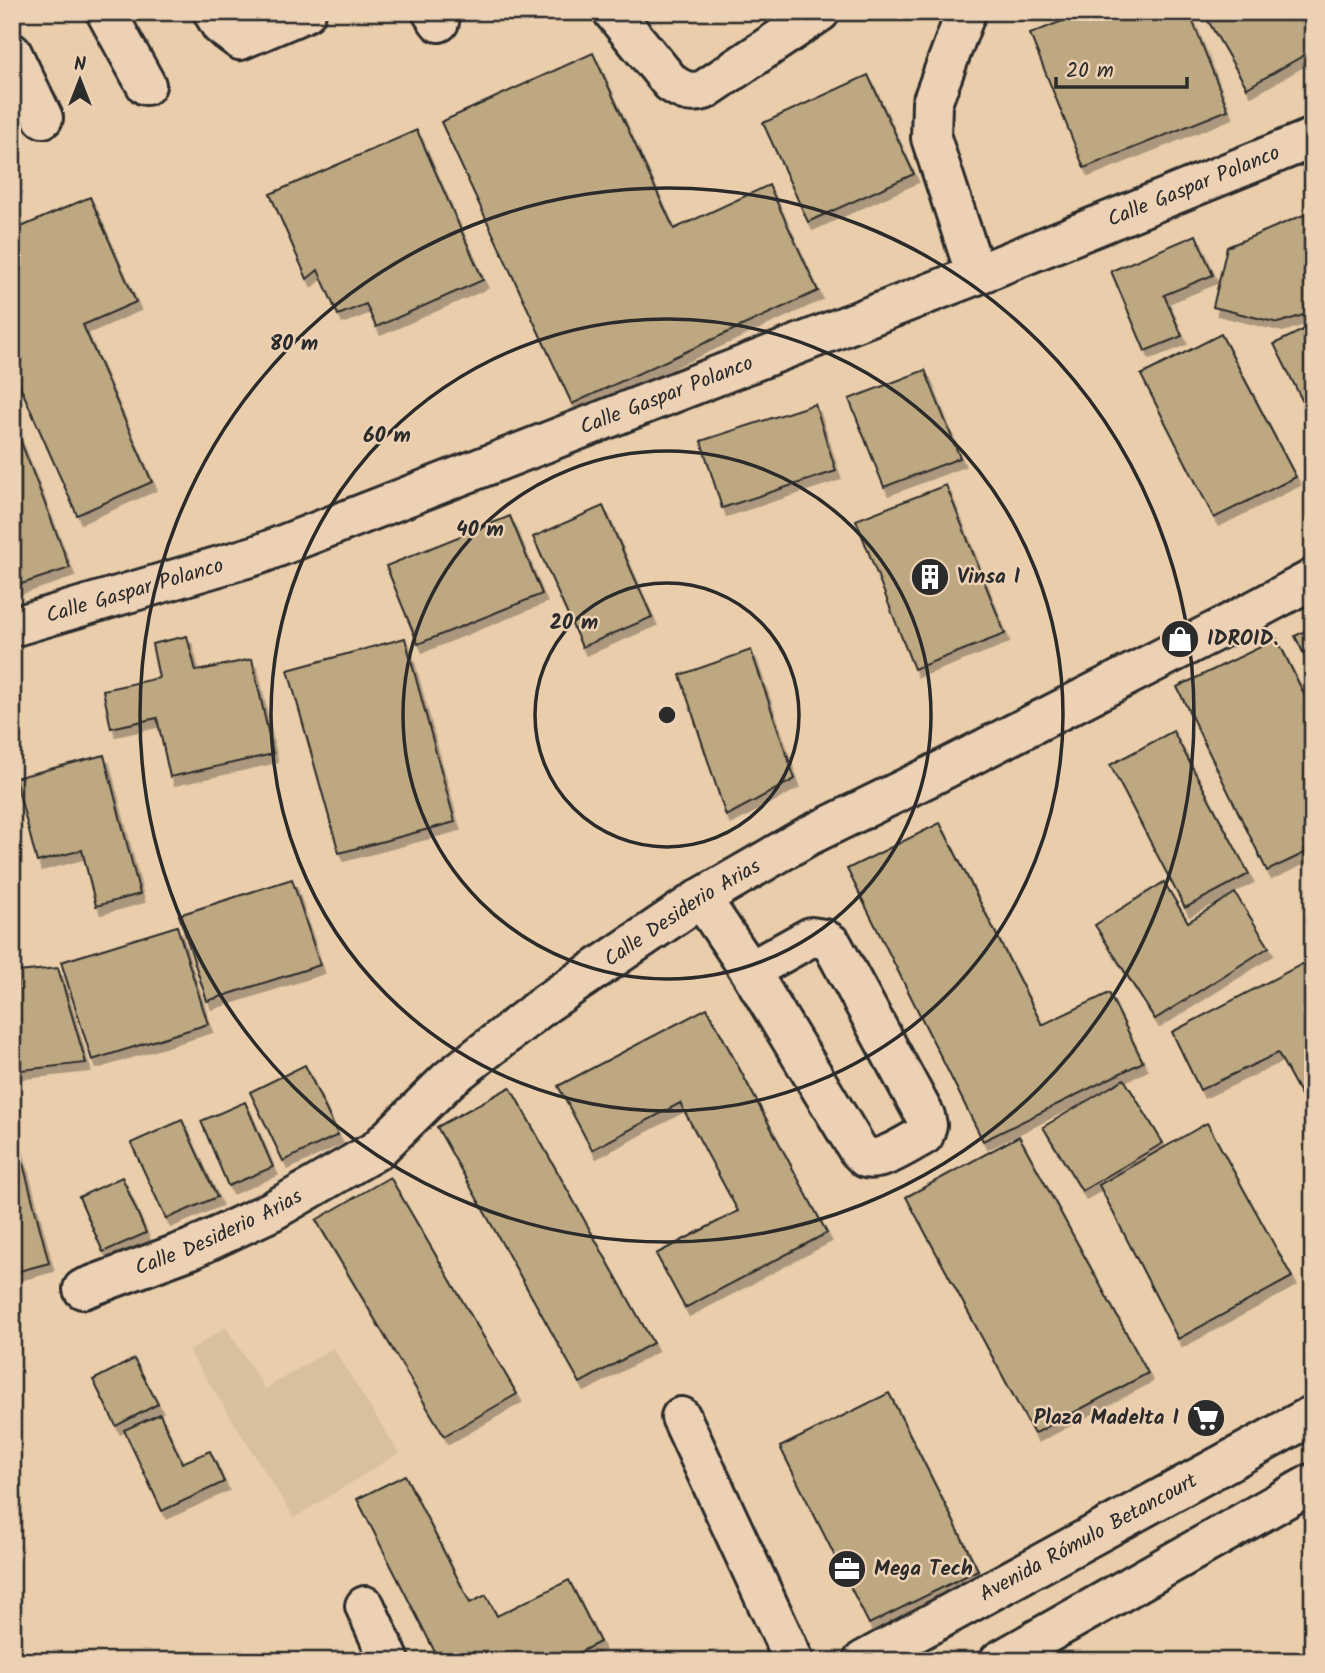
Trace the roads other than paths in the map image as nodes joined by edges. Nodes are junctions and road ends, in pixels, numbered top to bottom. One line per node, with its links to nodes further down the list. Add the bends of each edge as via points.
1 (106, 12): 8 (street)
2 (214, 12): 3 (street, via 221,26 240,40)
3 (306, 12)
4 (613, 12): 5 (street, via 671,83 693,93)
5 (820, 12)
6 (966, 12): 11 (street, via 932,103 931,138)
7 (12, 53): 9 (street)
8 (146, 85)
9 (43, 118)
10 (1313, 138): 11 (street, Calle Gaspar Polanco)
11 (976, 275): 13 (street, Calle Gaspar Polanco, via 257,555)
12 (1313, 579): 14 (street, Calle Desiderio Arias, via 808,836)
13 (12, 627)
14 (701, 898): 15 (street); 16 (street, Calle Desiderio Arias, via 545,1004 449,1079 377,1150 272,1211 202,1244)
15 (750, 971): 15 (street, via 865,1157 884,1156 924,1135 925,1116 832,944 811,937)
16 (83, 1289)
17 (1313, 1415): 23 (street, Avenida Rómulo Betancourt)
18 (681, 1417): 22 (street)
19 (1313, 1483): 24 (street)
20 (365, 1606): 21 (street)
21 (390, 1661)
22 (794, 1661)
23 (863, 1661)
24 (999, 1661)

